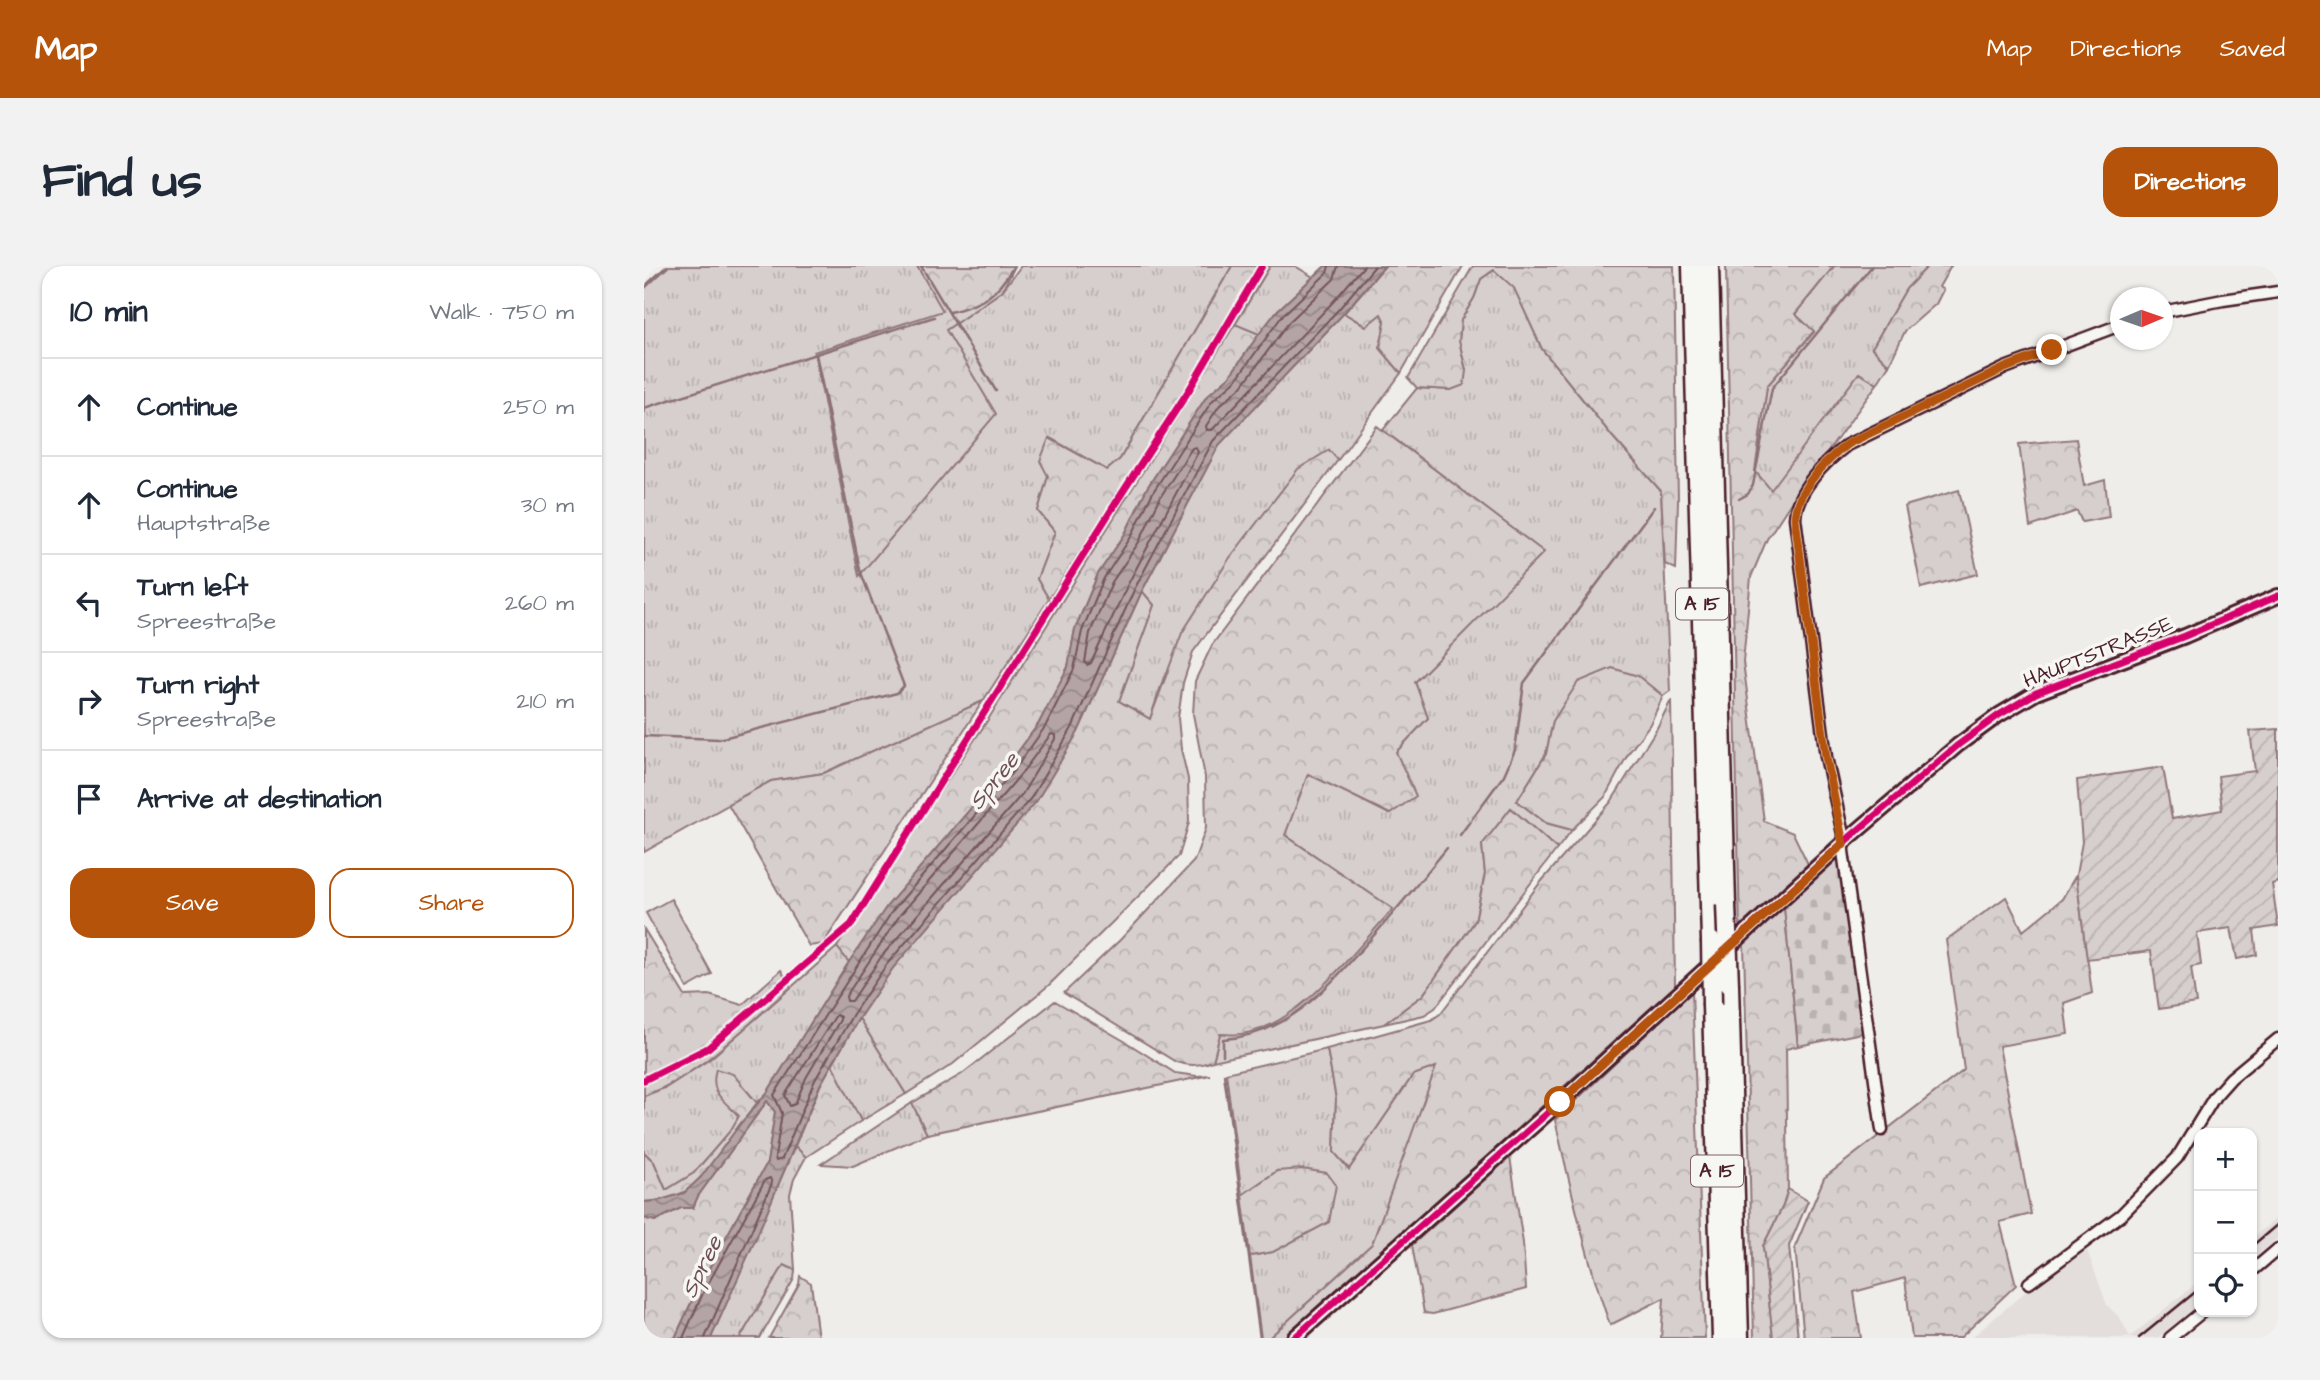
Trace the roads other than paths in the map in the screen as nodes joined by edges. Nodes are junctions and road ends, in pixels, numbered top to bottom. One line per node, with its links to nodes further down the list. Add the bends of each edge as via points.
1 (1692, 266): 15 (highway, A 15, bridge)
2 (1709, 266): 16 (highway, A 15, bridge)
3 (2278, 292): 4 (street)
4 (2173, 310)
5 (2110, 329): 7 (street, via 2005,368 1847,444 1801,495 1795,518 1826,757)
6 (2278, 596): 7 (street, HAUPTSTRASSE, via 2018,703 1958,745)
7 (1843, 844): 9 (street); 14 (street, HAUPTSTRASSE)
8 (2278, 1039): 12 (street, via 2215,1096 2177,1158 2121,1215)
9 (1882, 1130)
10 (2278, 1249): 11 (street)
11 (2257, 1267)
12 (2029, 1283)
13 (2196, 1317): 17 (street)
14 (1294, 1338)
15 (1722, 1338)
16 (1739, 1338)
17 (2170, 1338)

